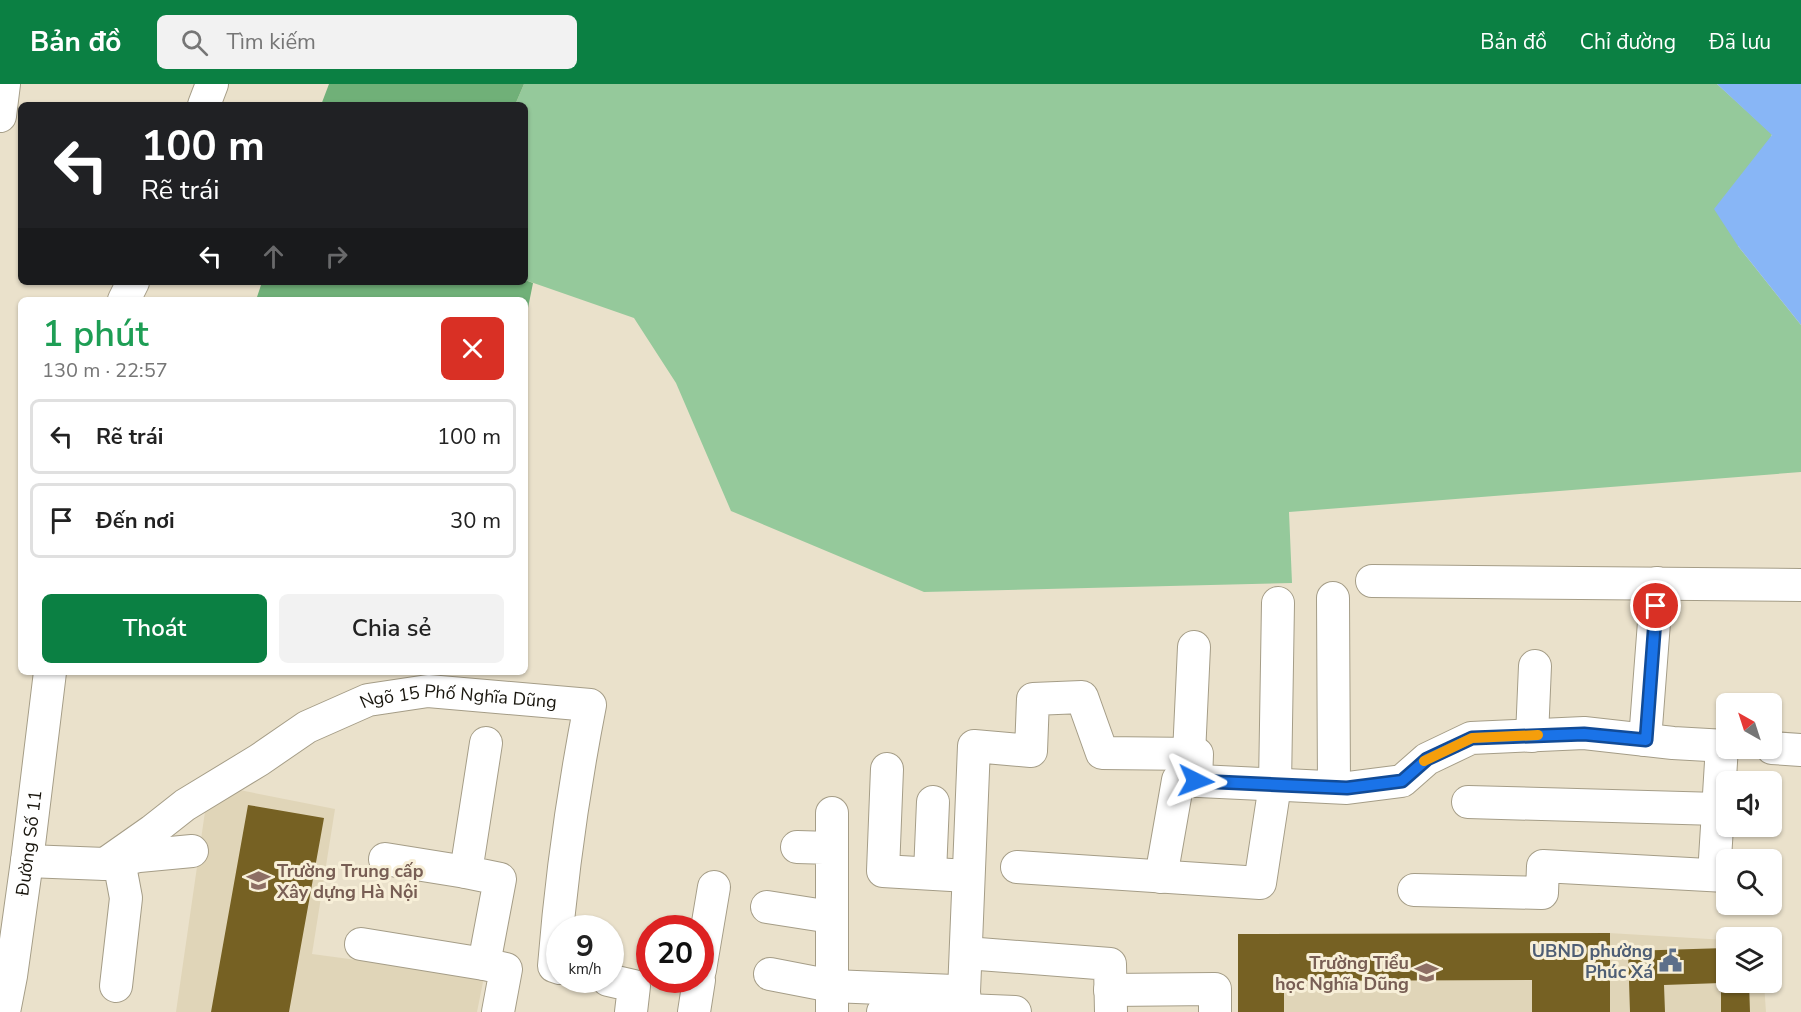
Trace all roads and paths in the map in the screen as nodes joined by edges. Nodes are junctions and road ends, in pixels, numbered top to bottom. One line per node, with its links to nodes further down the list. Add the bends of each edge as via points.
1 (4, 84): 4 (lane)
2 (212, 84): 3 (lane)
3 (205, 102)
4 (0, 116)
5 (1372, 581): 6 (lane)
6 (1657, 583): 7 (lane); 14 (lane)
7 (1801, 585)
8 (1334, 598): 22 (lane)
9 (1278, 603): 21 (lane)
10 (1194, 647): 19 (lane)
11 (1535, 666): 13 (lane)
12 (50, 675): 31 (lane, Đường Số 11)
13 (1532, 736): 14 (lane, via 1584,734); 22 (lane, via 1472,738 1427,759 1402,781)
14 (1646, 740): 16 (lane)
15 (486, 743): 35 (lane)
16 (1716, 745)
17 (1782, 749): 18 (lane)
18 (1801, 750)
19 (1192, 767): 21 (lane); 38 (lane, via 1102,753 1082,697 1033,699 1031,751 974,746); 39 (lane, via 1178,780)
20 (887, 768): 34 (lane)
21 (1275, 785): 22 (lane); 39 (lane, via 1260,883)
22 (1334, 787)
23 (1468, 801): 25 (lane)
24 (933, 802): 36 (lane)
25 (1716, 809)
26 (832, 813): 30 (lane)
27 (797, 847): 30 (lane)
28 (192, 851): 32 (lane, via 171,851)
29 (385, 859): 35 (lane)
30 (832, 859): 34 (lane); 45 (lane)
31 (27, 861): 32 (lane); 56 (lane, Đường Số 11)
32 (112, 863): 43 (lane, Ngõ 15 Phố Nghĩa Dũng, via 185,805 307,727 368,700 428,691 590,705); 51 (lane, via 126,898)
33 (1017, 867): 39 (lane)
34 (883, 871): 36 (lane)
35 (466, 872): 48 (lane, via 500,879)
36 (930, 873): 38 (lane)
37 (1716, 875): 41 (lane, via 1543,866 1542,893)
38 (968, 876): 47 (lane)
39 (1161, 877)
40 (714, 887): 44 (lane)
41 (1414, 890)
42 (767, 908): 45 (lane)
43 (558, 915)
44 (709, 915)
45 (831, 917): 53 (lane)
46 (361, 944): 48 (lane)
47 (966, 953): 54 (lane); 55 (lane, via 1110,964)
48 (484, 964): 57 (lane, via 506,969)
49 (770, 974): 53 (lane)
50 (624, 984): 58 (lane, via 634,986)
51 (116, 986)
52 (697, 993): 59 (lane)
53 (832, 999): 54 (lane)
54 (965, 1001): 60 (lane); 61 (lane)
55 (1111, 1001): 62 (lane, via 1215,989)
56 (4, 1012)
57 (498, 1012)
58 (631, 1012)
59 (694, 1012)
60 (883, 1012)
61 (1015, 1012)
62 (1215, 1012)

